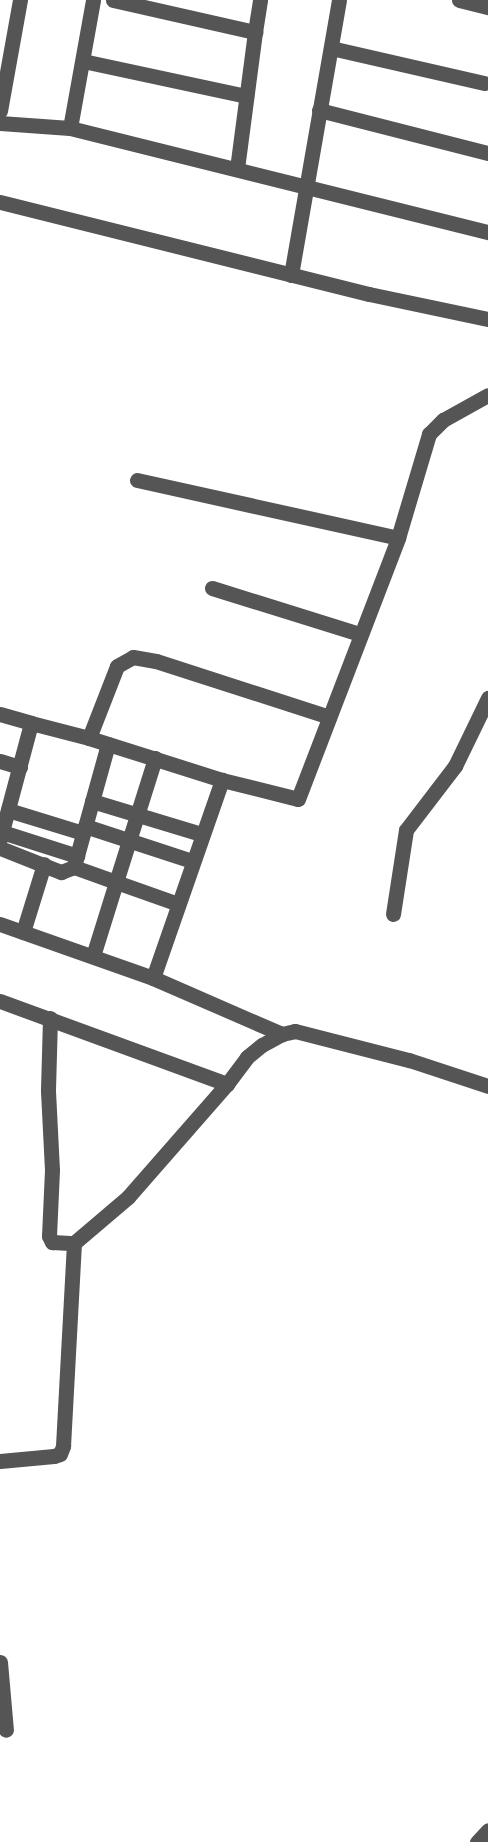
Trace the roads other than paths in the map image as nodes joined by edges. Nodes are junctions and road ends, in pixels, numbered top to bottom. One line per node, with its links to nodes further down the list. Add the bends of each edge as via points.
1 (20, 0): 14 (street)
2 (93, 0): 10 (street)
3 (113, 0): 8 (street)
4 (260, 0): 8 (street)
5 (339, 0): 9 (street)
6 (463, 1): 7 (street)
7 (487, 7)
8 (255, 32): 12 (street)
9 (331, 48): 11 (street); 13 (street)
10 (82, 61): 12 (street); 16 (street)
11 (484, 83)
12 (246, 96): 18 (street)
13 (319, 110): 17 (street); 19 (street)
14 (0, 111)
15 (0, 123): 16 (street)
16 (70, 128): 18 (street)
17 (488, 153)
18 (237, 169): 19 (street)
19 (306, 187): 21 (street); 22 (street)
20 (0, 202): 22 (street)
21 (488, 232)
22 (291, 275): 23 (street)
23 (488, 319)
24 (488, 395): 26 (street, via 443,420 429,434)
25 (137, 480): 26 (street)
26 (398, 538): 28 (street)
27 (212, 588): 28 (street)
28 (360, 634): 31 (street)
29 (488, 698): 51 (street, via 447,778 406,830)
30 (0, 714): 32 (street)
31 (329, 717): 33 (street, via 133,657 117,666); 38 (street, via 298,799)
32 (32, 723): 33 (street); 37 (street)
33 (89, 738): 34 (street)
34 (108, 744): 35 (street); 39 (street)
35 (155, 758): 38 (street); 40 (street)
36 (0, 761): 37 (street)
37 (20, 767): 41 (street)
38 (222, 780): 43 (street)
39 (92, 801): 40 (street); 42 (street)
40 (137, 813): 43 (street); 44 (street)
41 (3, 823): 42 (street); 46 (street)
42 (84, 829): 44 (street); 46 (street)
43 (201, 834): 47 (street)
44 (128, 840): 47 (street); 49 (street)
45 (0, 848): 48 (street)
46 (75, 861): 48 (street, via 61,872); 49 (street)
47 (192, 861): 50 (street)
48 (44, 864): 53 (street)
49 (116, 882): 50 (street); 54 (street)
50 (178, 904): 55 (street)
51 (393, 914)
52 (0, 924): 53 (street)
53 (23, 932): 54 (street)
54 (93, 956): 55 (street)
55 (153, 978): 58 (street)
56 (0, 1001): 57 (street)
57 (50, 1018): 59 (street); 61 (street, via 49,1236 52,1242)
58 (282, 1034): 59 (street, via 248,1057); 60 (street, via 303,1033 409,1060)
59 (227, 1084): 61 (street, via 128,1197)
60 (488, 1086)
61 (74, 1243): 62 (street, via 63,1446 60,1454 54,1456)
62 (0, 1461)
63 (0, 1662): 64 (street)
64 (6, 1730)
65 (488, 1830): 66 (street)
66 (477, 1842)

